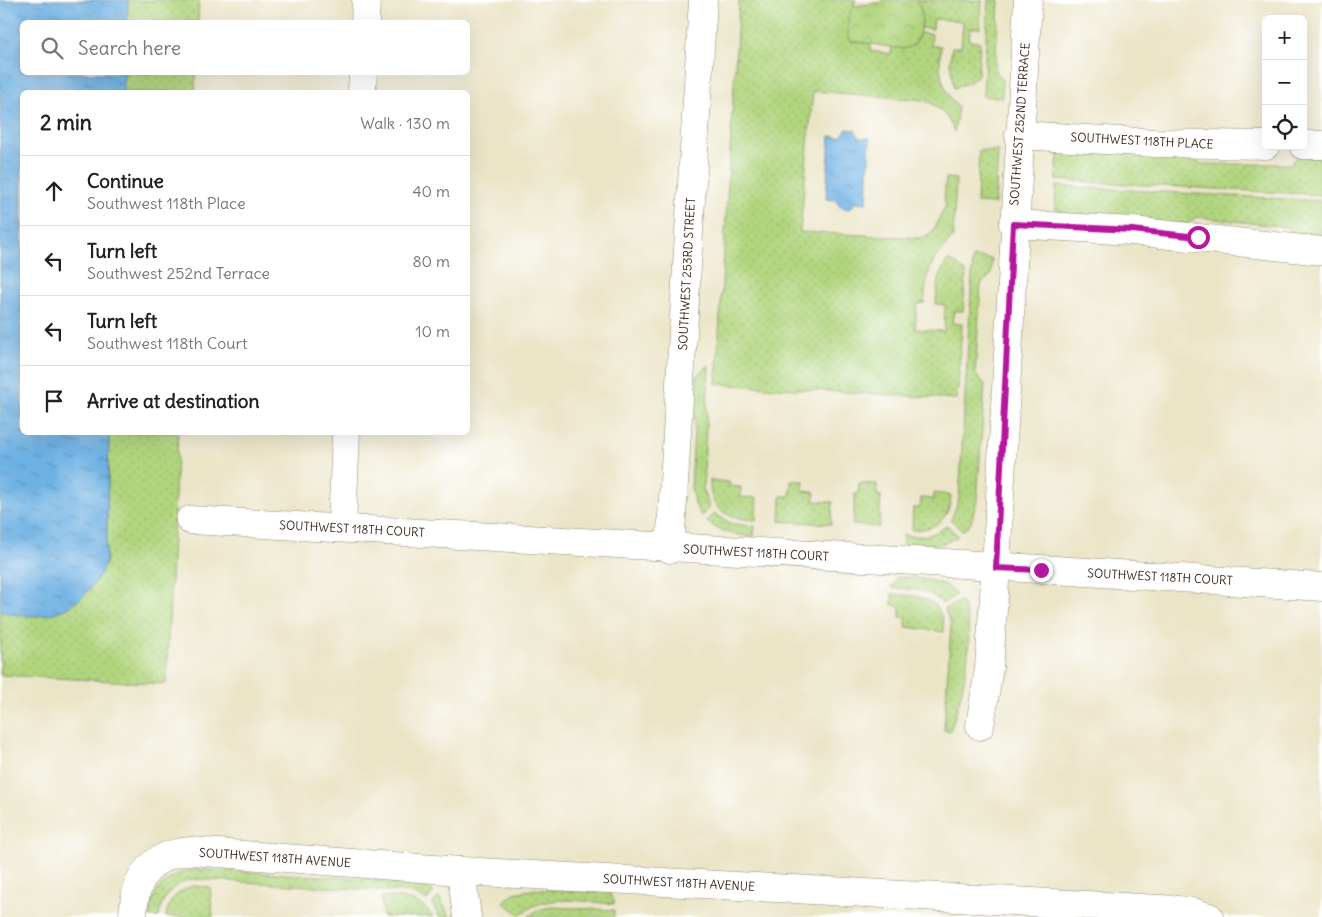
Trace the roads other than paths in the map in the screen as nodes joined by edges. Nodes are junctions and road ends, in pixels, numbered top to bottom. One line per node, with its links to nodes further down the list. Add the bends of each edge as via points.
1 (366, 0): 4 (street)
2 (703, 0): 16 (street, SOUTHWEST 253RD STREET)
3 (1028, 0): 7 (street, SOUTHWEST 252ND TERRACE)
4 (365, 20)
5 (363, 75): 6 (street)
6 (362, 90)
7 (1019, 135): 8 (street, SOUTHWEST 118TH PLACE); 11 (street, SOUTHWEST 252ND TERRACE)
8 (1262, 145)
9 (1307, 145): 10 (street)
10 (1322, 145)
11 (1013, 224): 12 (street, via 1132,230); 17 (street, SOUTHWEST 252ND TERRACE)
12 (1322, 251)
13 (346, 435): 15 (street)
14 (190, 520): 15 (street, SOUTHWEST 118TH COURT)
15 (342, 528): 16 (street, SOUTHWEST 118TH COURT)
16 (670, 549): 17 (street, SOUTHWEST 118TH COURT)
17 (996, 568): 18 (street, SOUTHWEST 118TH COURT); 19 (street, SOUTHWEST 252ND TERRACE, via 989,668)
18 (1322, 587)
19 (980, 726)
20 (461, 871): 21 (street, SOUTHWEST 118TH AVENUE, via 191,851 173,853 152,864 140,883 135,894); 22 (street); 23 (street, SOUTHWEST 118TH AVENUE, via 1178,910)
21 (133, 917)
22 (467, 917)
23 (1209, 917)

